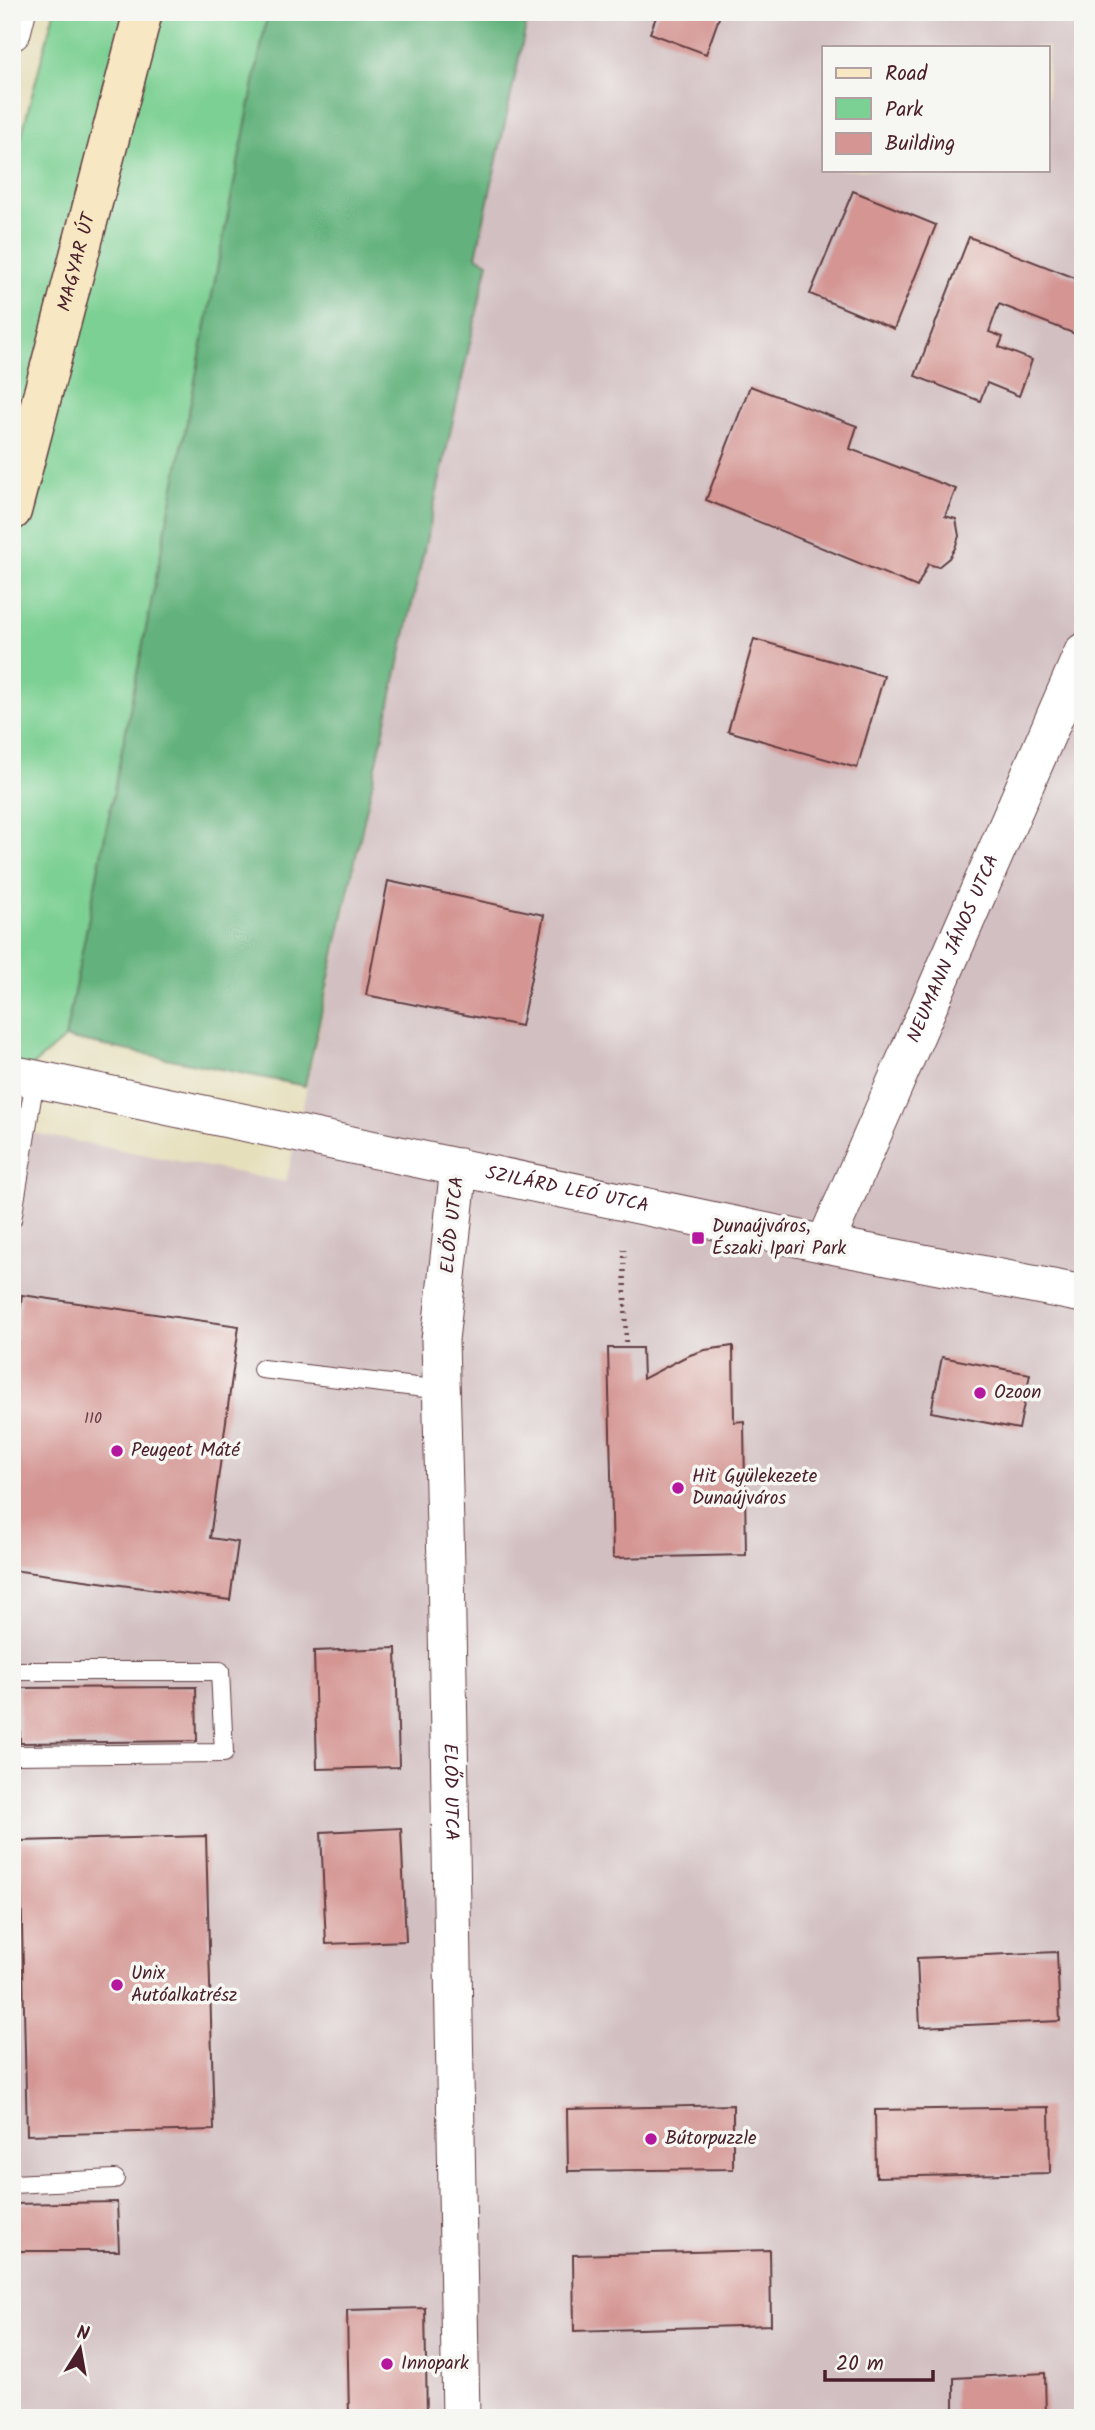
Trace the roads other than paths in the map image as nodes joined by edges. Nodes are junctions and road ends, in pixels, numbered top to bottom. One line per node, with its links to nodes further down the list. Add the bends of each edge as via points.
1 (17, 12): 3 (street)
2 (143, 12): 4 (street, MAGYAR ÚT)
3 (12, 32)
4 (12, 511)
5 (1083, 652): 9 (street, NEUMANN JÁNOS UTCA)
6 (23, 1076): 7 (street, SZILÁRD LEÓ UTCA); 8 (lane)
7 (459, 1167): 9 (street, SZILÁRD LEÓ UTCA); 12 (street, ELŐD UTCA, via 440,1340)
8 (12, 1220)
9 (825, 1244): 10 (street, SZILÁRD LEÓ UTCA)
10 (1083, 1294)
11 (262, 1369): 12 (lane)
12 (442, 1390): 17 (street, ELŐD UTCA)
13 (12, 1671): 14 (lane, via 220,1671 224,1753)
14 (12, 1755)
15 (115, 2179): 16 (lane)
16 (12, 2184)
17 (461, 2418)

